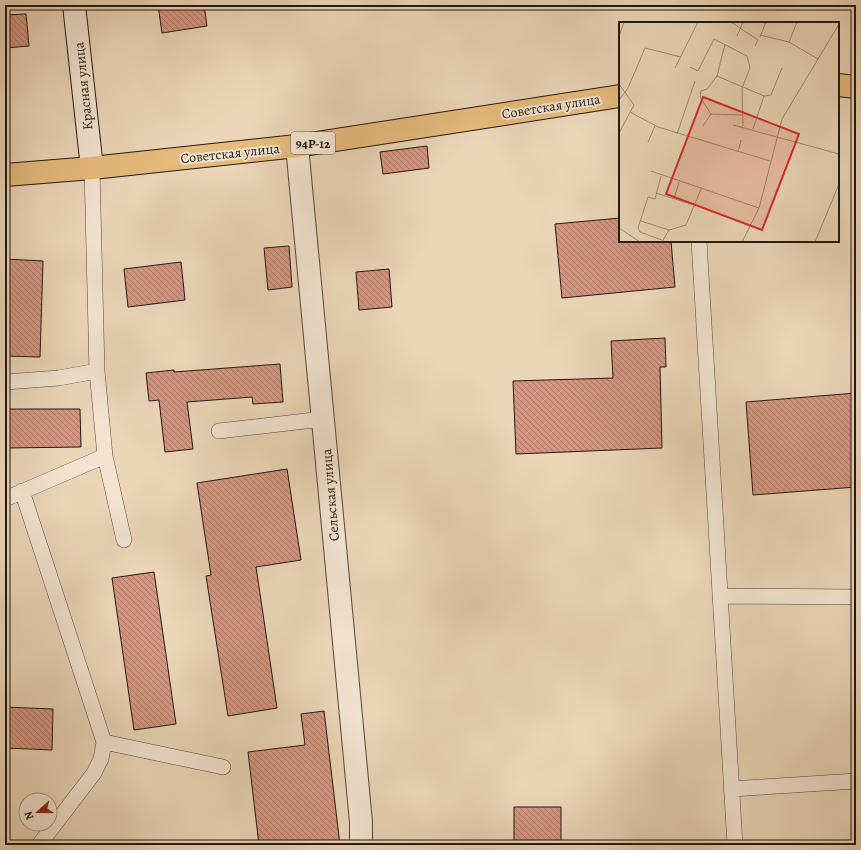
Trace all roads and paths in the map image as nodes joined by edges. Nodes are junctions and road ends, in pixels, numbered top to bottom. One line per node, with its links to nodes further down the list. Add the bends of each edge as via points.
1 (74, 5): 6 (street, Красная улица)
2 (839, 85): 3 (main road)
3 (856, 86)
4 (619, 96): 5 (main road, Советская улица / 94Р-12)
5 (297, 146): 6 (main road, Советская улица / 94Р-12); 11 (street, Сельская улица)
6 (92, 168): 7 (main road, Советская улица / 94Р-12); 9 (lane)
7 (5, 175)
8 (700, 242): 17 (lane)
9 (97, 371): 10 (lane, via 59,378); 13 (lane)
10 (5, 382)
11 (323, 419): 12 (lane); 24 (street, Сельская улица, via 361,822)
12 (219, 431)
13 (105, 456): 14 (lane); 16 (lane)
14 (22, 492): 15 (lane); 19 (lane)
15 (5, 499)
16 (124, 540)
17 (720, 596): 18 (lane); 22 (lane)
18 (856, 598)
19 (104, 742): 20 (lane); 23 (lane, via 101,759 94,773)
20 (223, 767)
21 (856, 781): 22 (lane)
22 (731, 789): 25 (lane)
23 (39, 845)
24 (361, 845)
25 (735, 845)

